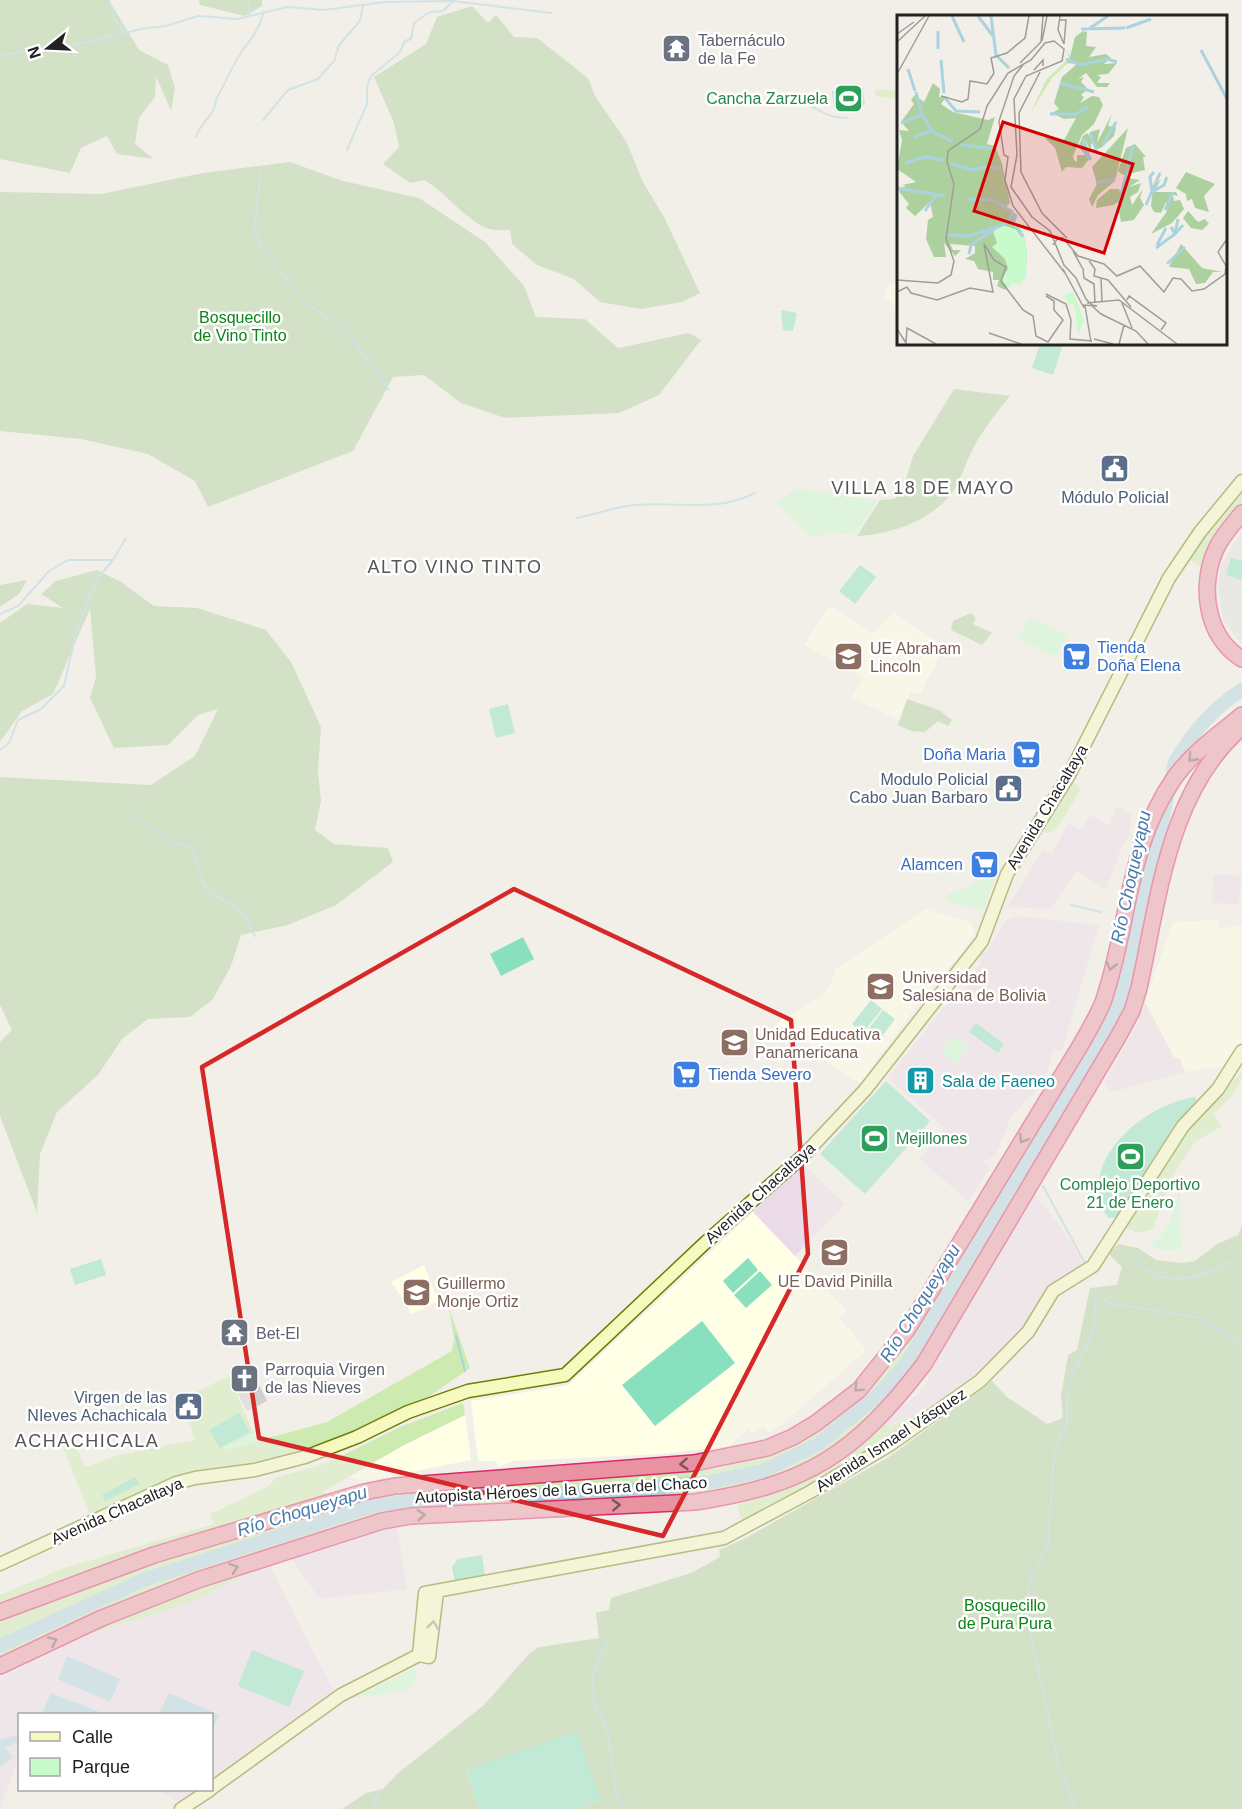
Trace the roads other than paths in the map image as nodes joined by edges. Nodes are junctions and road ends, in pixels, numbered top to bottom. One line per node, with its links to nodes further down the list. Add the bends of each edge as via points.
1 (1242, 481): 9 (street, Avenida Chacaltaya, via 1169,578 1069,774 1007,873 981,940 928,1011 865,1090 803,1156 564,1375 468,1391 408,1412 304,1458 177,1483)
2 (1242, 513): 5 (highway, via 1212,560 1208,596 1217,633)
3 (1242, 525): 4 (highway, via 1219,560 1214,587 1222,627)
4 (1242, 650)
5 (1242, 659)
6 (1242, 715): 10 (highway, Autopista Héroes de la Guerra del Chaco, one-way to 10, via 1203,746 1176,776 1146,828 1103,1001 1095,1018 907,1330 859,1390 816,1422 767,1448 694,1463 406,1485 364,1492 154,1555)
7 (1242, 726): 11 (highway, Autopista Héroes de la Guerra del Chaco, one-way to 7, via 102,1618 198,1580 382,1521 435,1514 706,1500 786,1482 839,1453 884,1412 924,1364 1118,1037 1139,988 1178,821 1220,748)
8 (1242, 1051): 12 (street, Avenida Ismael Vásquez, via 1218,1089 1183,1126 1093,1266 1053,1291 1028,1332 980,1381 891,1444 724,1538 431,1593 424,1656 341,1695)
9 (0, 1564)
10 (0, 1612)
11 (0, 1666)
12 (213, 1788)
13 (208, 1791): 14 (street)
14 (181, 1809)

